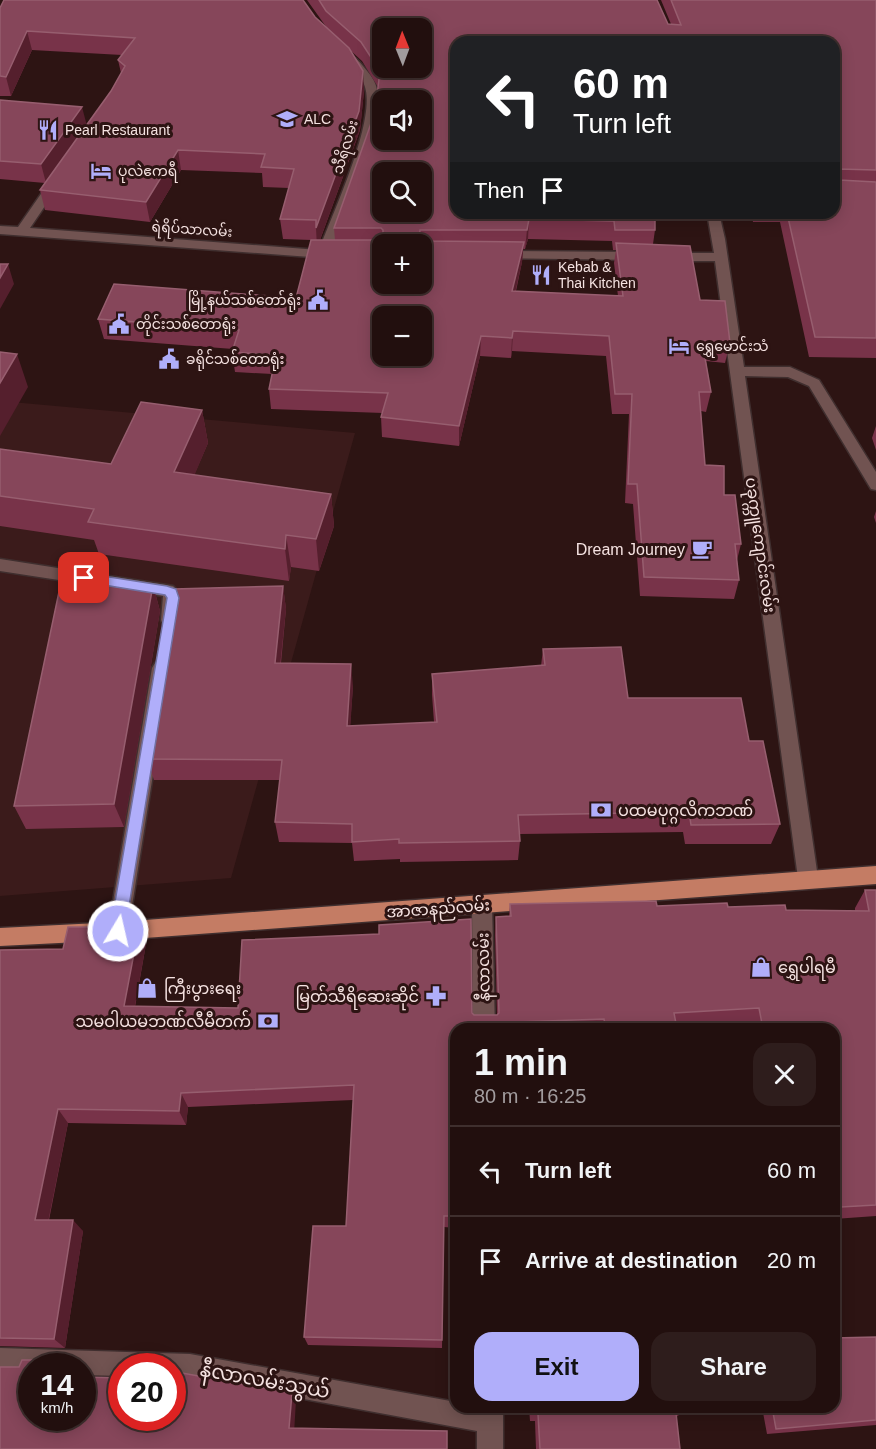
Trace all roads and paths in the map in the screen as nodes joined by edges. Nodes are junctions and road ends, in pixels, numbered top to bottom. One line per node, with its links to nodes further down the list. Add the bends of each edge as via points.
1 (339, 49): 6 (street, သီရိလမ်း, via 356,64 372,90 368,131)
2 (60, 174): 5 (street)
3 (714, 219): 9 (street, ပခုက္ကူကျောင်းလမ်း)
4 (0, 230): 5 (street, ရဲရိပ်သာလမ်း)
5 (22, 231): 6 (street, ရဲရိပ်သာလမ်း)
6 (324, 254): 7 (street, ရဲရိပ်သာလမ်း)
7 (372, 254)
8 (481, 255): 9 (street)
9 (720, 257): 10 (street, ပခုက္ကူကျောင်းလမ်း)
10 (737, 371): 11 (street, via 790,372 814,383); 16 (street, ပခုက္ကူကျောင်းလမ်း)
11 (876, 485)
12 (0, 565): 13 (street, via 167,590 173,598)
13 (167, 632)
14 (164, 655): 18 (street)
15 (876, 875): 16 (main road, အာဇာနည်လမ်း)
16 (808, 878): 17 (main road, အာဇာနည်လမ်း)
17 (482, 905): 18 (main road, အာဇာနည်လမ်း); 20 (street, နီလာလမ်း)
18 (118, 931): 19 (main road, အာဇာနည်လမ်း)
19 (0, 937)
20 (484, 1023)
21 (0, 1360): 22 (street, နီလာလမ်းသွယ်, via 190,1366)
22 (450, 1407)
23 (491, 1414): 24 (street)
24 (490, 1449)

